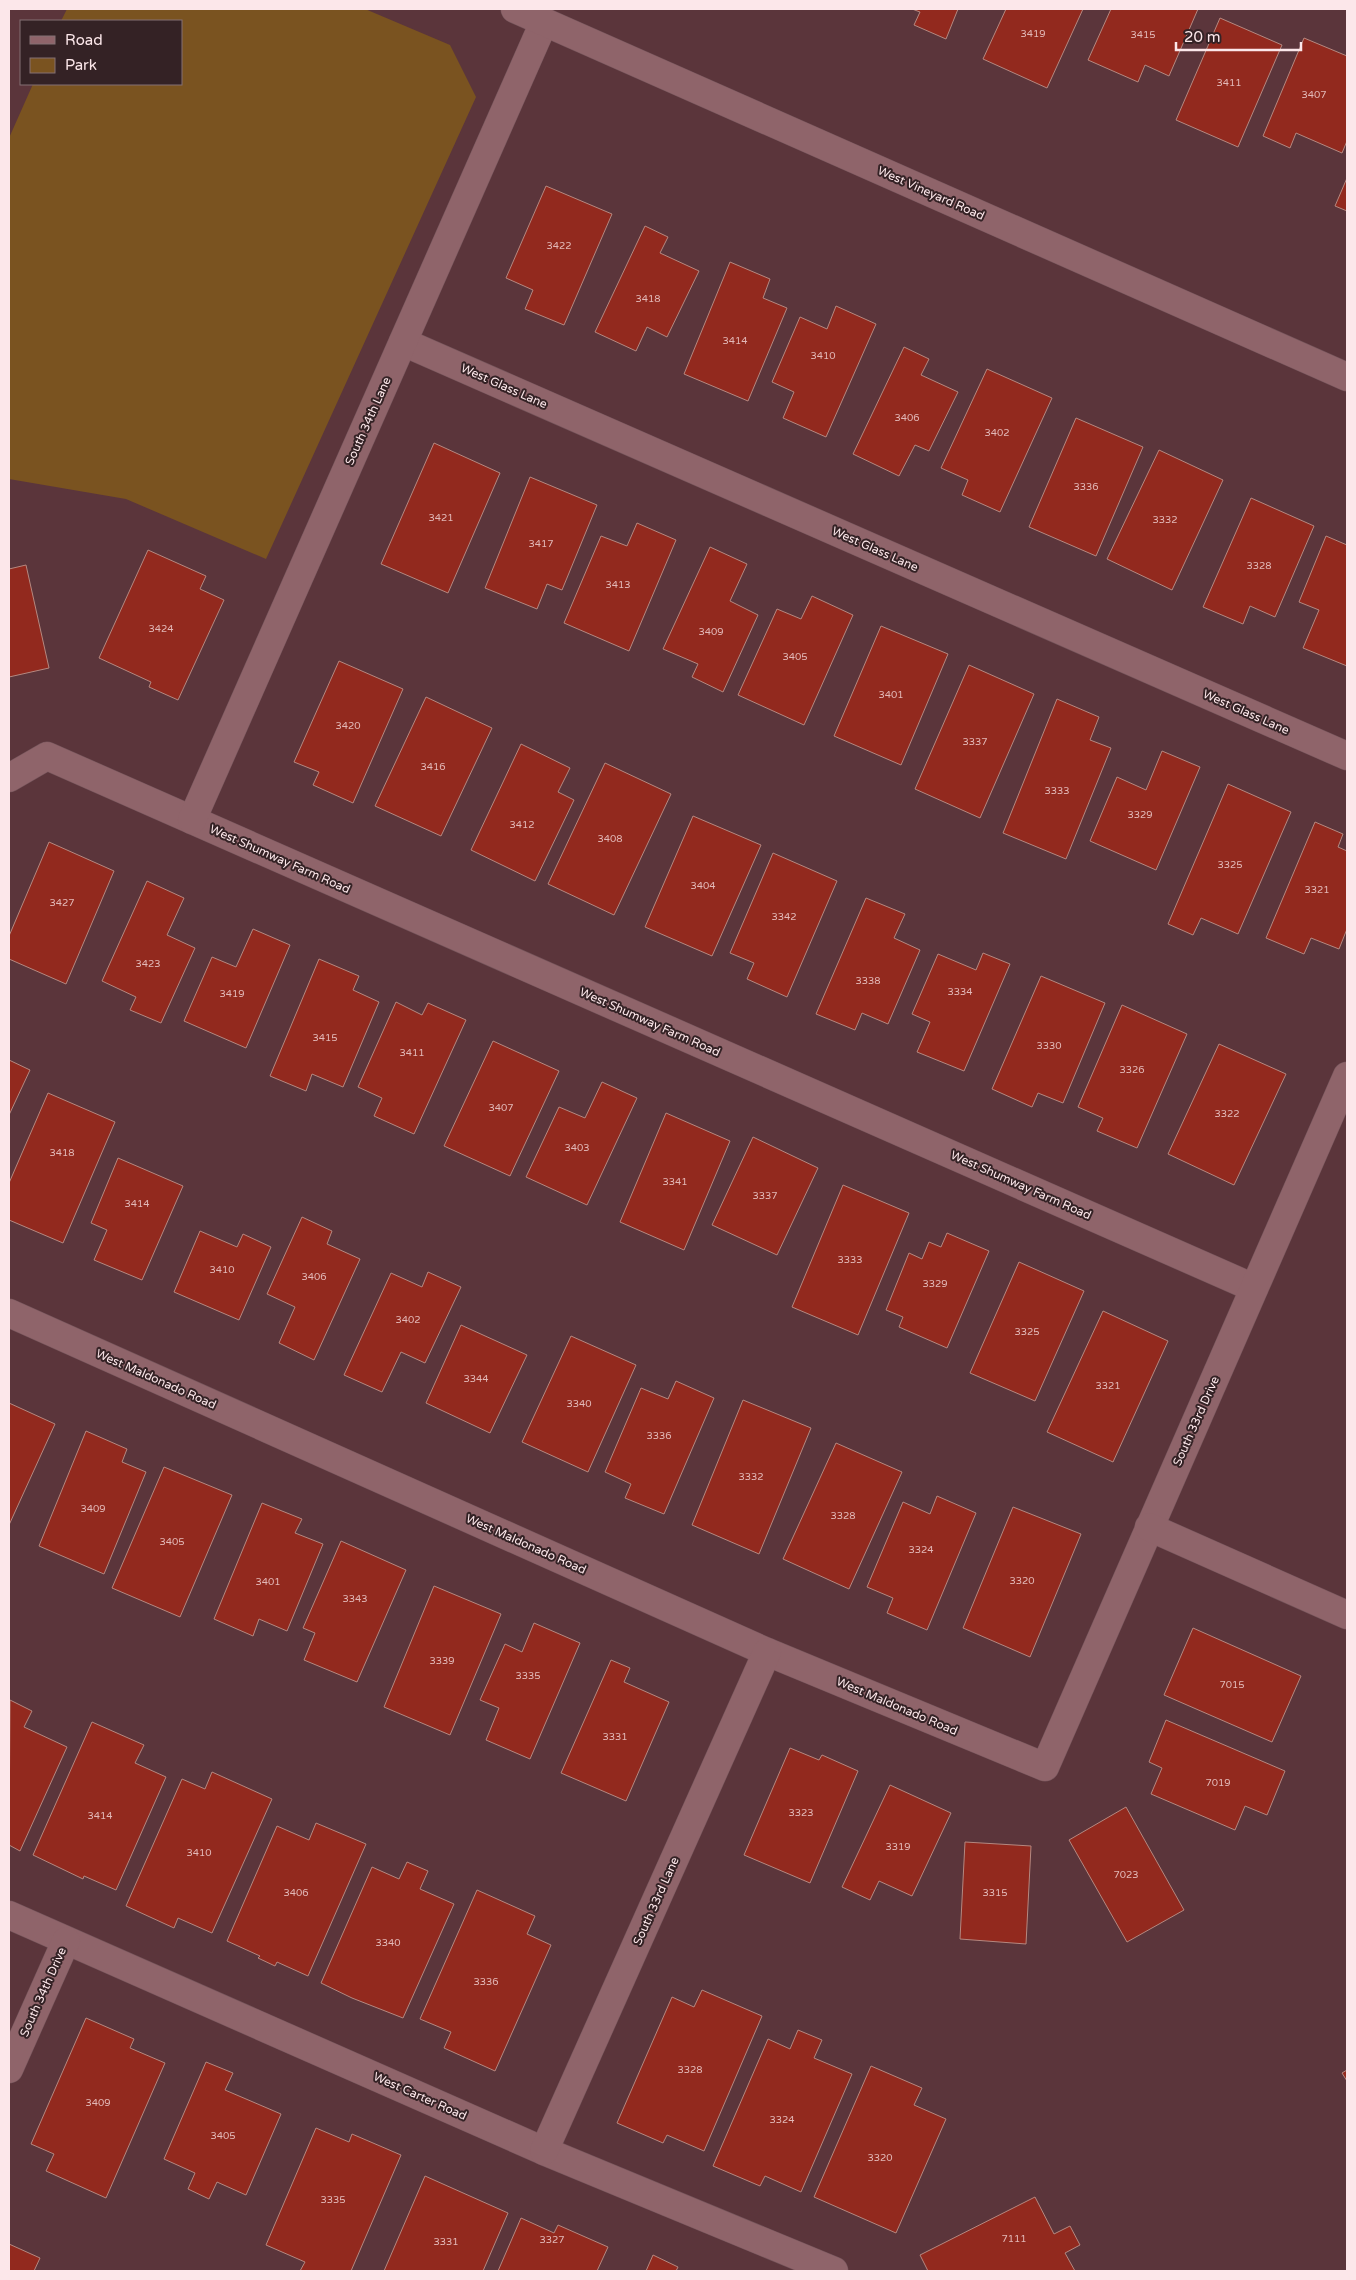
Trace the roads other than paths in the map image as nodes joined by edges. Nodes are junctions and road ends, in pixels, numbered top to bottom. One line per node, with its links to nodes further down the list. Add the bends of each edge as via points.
1 (515, 9): 2 (street, West Vineyard Road)
2 (544, 22): 3 (street, South 34th Lane); 4 (street, West Vineyard Road)
3 (403, 342): 5 (street, West Glass Lane); 7 (street, South 34th Lane)
4 (1347, 377)
5 (1347, 756)
6 (9, 778): 7 (street, West Shumway Farm Road, via 47,756)
7 (192, 820): 9 (street, West Shumway Farm Road)
8 (1347, 1076): 9 (street, South 33rd Drive)
9 (1254, 1288): 11 (street, South 33rd Drive)
10 (9, 1313): 13 (street, West Maldonado Road)
11 (1149, 1527): 12 (street); 14 (street, South 33rd Drive)
12 (1347, 1615)
13 (768, 1652): 14 (street, West Maldonado Road); 18 (street, South 33rd Lane)
14 (1046, 1768)
15 (9, 1915): 16 (street, West Carter Road)
16 (66, 1942): 17 (street, South 34th Drive); 18 (street, West Carter Road)
17 (9, 2069)
18 (544, 2151): 19 (street, West Carter Road)
19 (834, 2271)

